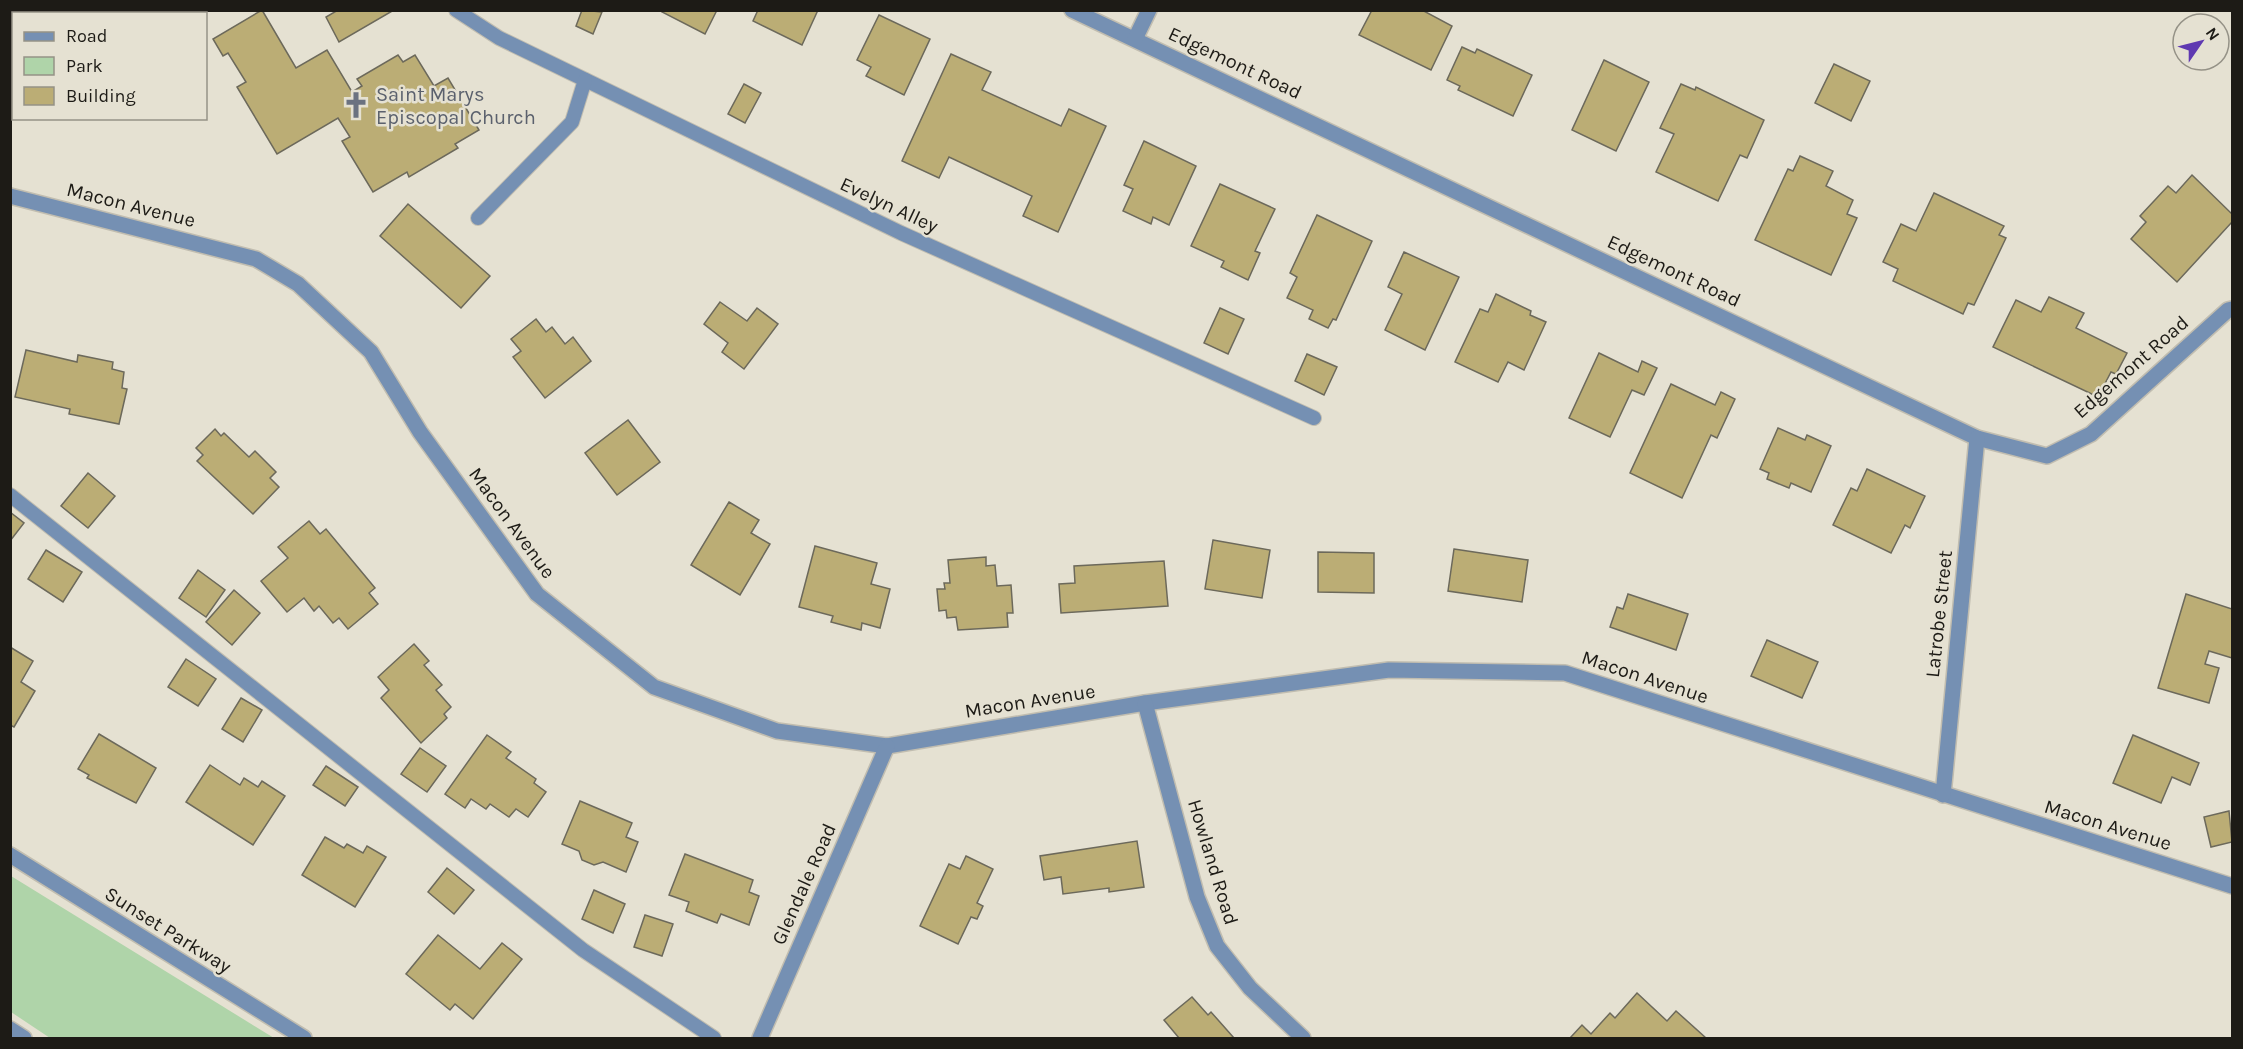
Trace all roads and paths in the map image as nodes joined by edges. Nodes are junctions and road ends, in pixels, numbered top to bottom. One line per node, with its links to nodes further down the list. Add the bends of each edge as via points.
1 (456, 10): 5 (lane, Evelyn Alley, via 499,38)
2 (1072, 10): 4 (street, Edgemont Road)
3 (1149, 10): 4 (street)
4 (1135, 39): 10 (street, Edgemont Road)
5 (585, 80): 7 (lane, via 572,122); 9 (lane, Evelyn Alley, via 901,233)
6 (10, 196): 13 (street, Macon Avenue, via 256,259 298,284 371,352 420,432 537,594 645,680 654,687 777,731)
7 (478, 218)
8 (2231, 308): 10 (street, Edgemont Road, via 2091,434 2047,456)
9 (1314, 418)
10 (1977, 438): 14 (street, Latrobe Street)
11 (10, 495): 20 (lane, via 583,951)
12 (1145, 703): 13 (street, Macon Avenue); 14 (street, Macon Avenue, via 1389,670 1565,674); 22 (street, Howland Road, via 1197,897 1217,946 1250,988)
13 (887, 746): 21 (street, Glendale Road)
14 (1943, 795): 16 (street, Macon Avenue)
15 (10, 855): 19 (street, Sunset Parkway)
16 (2232, 886)
17 (10, 1029): 18 (street)
18 (24, 1038)
19 (304, 1038)
20 (714, 1038)
21 (759, 1038)
22 (1303, 1038)

